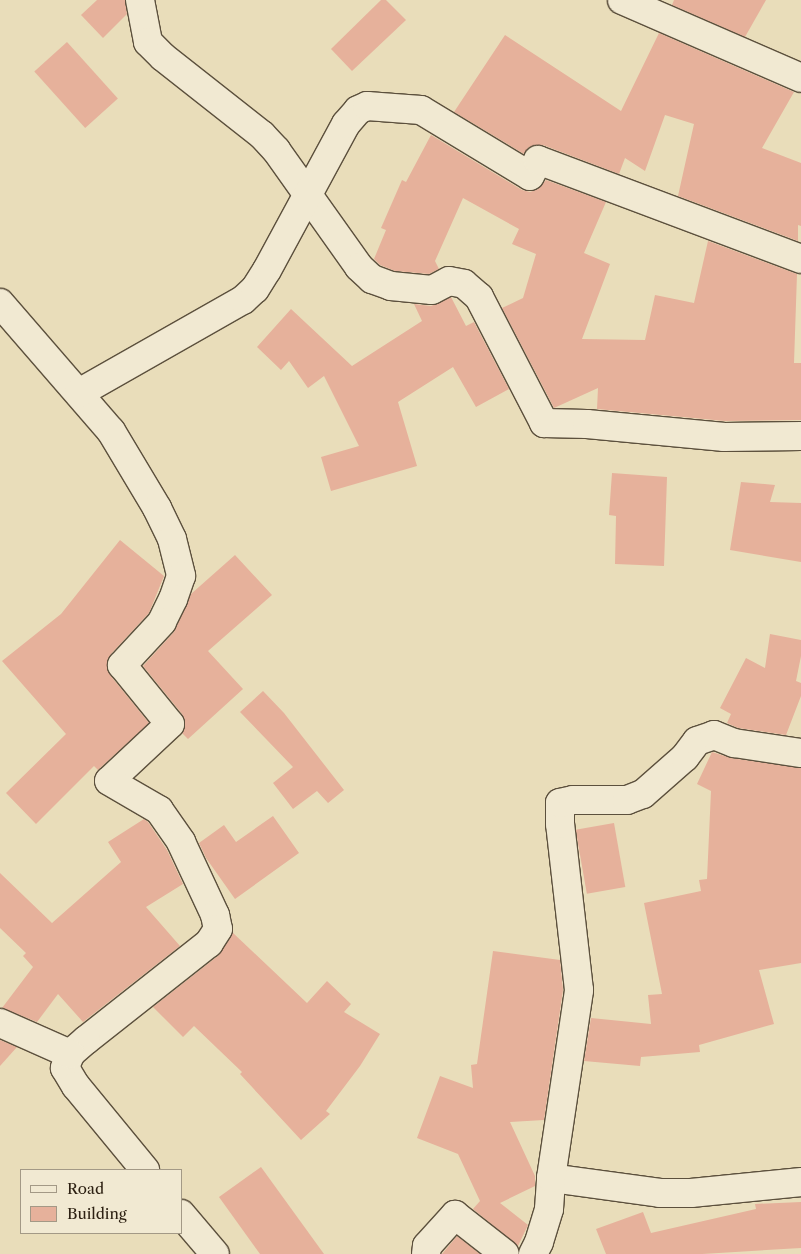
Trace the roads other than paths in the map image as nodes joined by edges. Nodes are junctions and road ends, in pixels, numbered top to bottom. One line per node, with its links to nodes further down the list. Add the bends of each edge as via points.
1 (140, 0): 4 (street, via 148,42 262,136 276,150)
2 (622, 0): 3 (street)
3 (801, 78)
4 (307, 196): 5 (street, via 346,124 358,110 380,105 421,110 530,176 538,160); 7 (street, via 267,270 243,300); 8 (street, via 372,280 392,286 432,290 448,281 464,284 479,297 544,423 724,437)
5 (801, 259)
6 (0, 303): 7 (street)
7 (79, 393): 11 (street, via 111,431 157,508 172,539 181,576 162,622 122,664 170,724 109,781 159,810 181,842 215,915 218,929 209,943)
8 (801, 436)
9 (801, 754): 13 (street, via 734,743 714,736 697,741 685,757 643,794 627,800 560,803 579,990)
10 (0, 1023): 11 (street)
11 (70, 1054): 12 (street, via 66,1068 76,1086)
12 (144, 1169)
13 (551, 1178): 14 (street, via 660,1193); 19 (street, via 549,1209)
14 (801, 1182)
15 (182, 1215): 16 (street)
16 (215, 1254)
17 (426, 1254): 18 (street, via 427,1246 455,1215)
18 (505, 1254)
19 (533, 1254)

